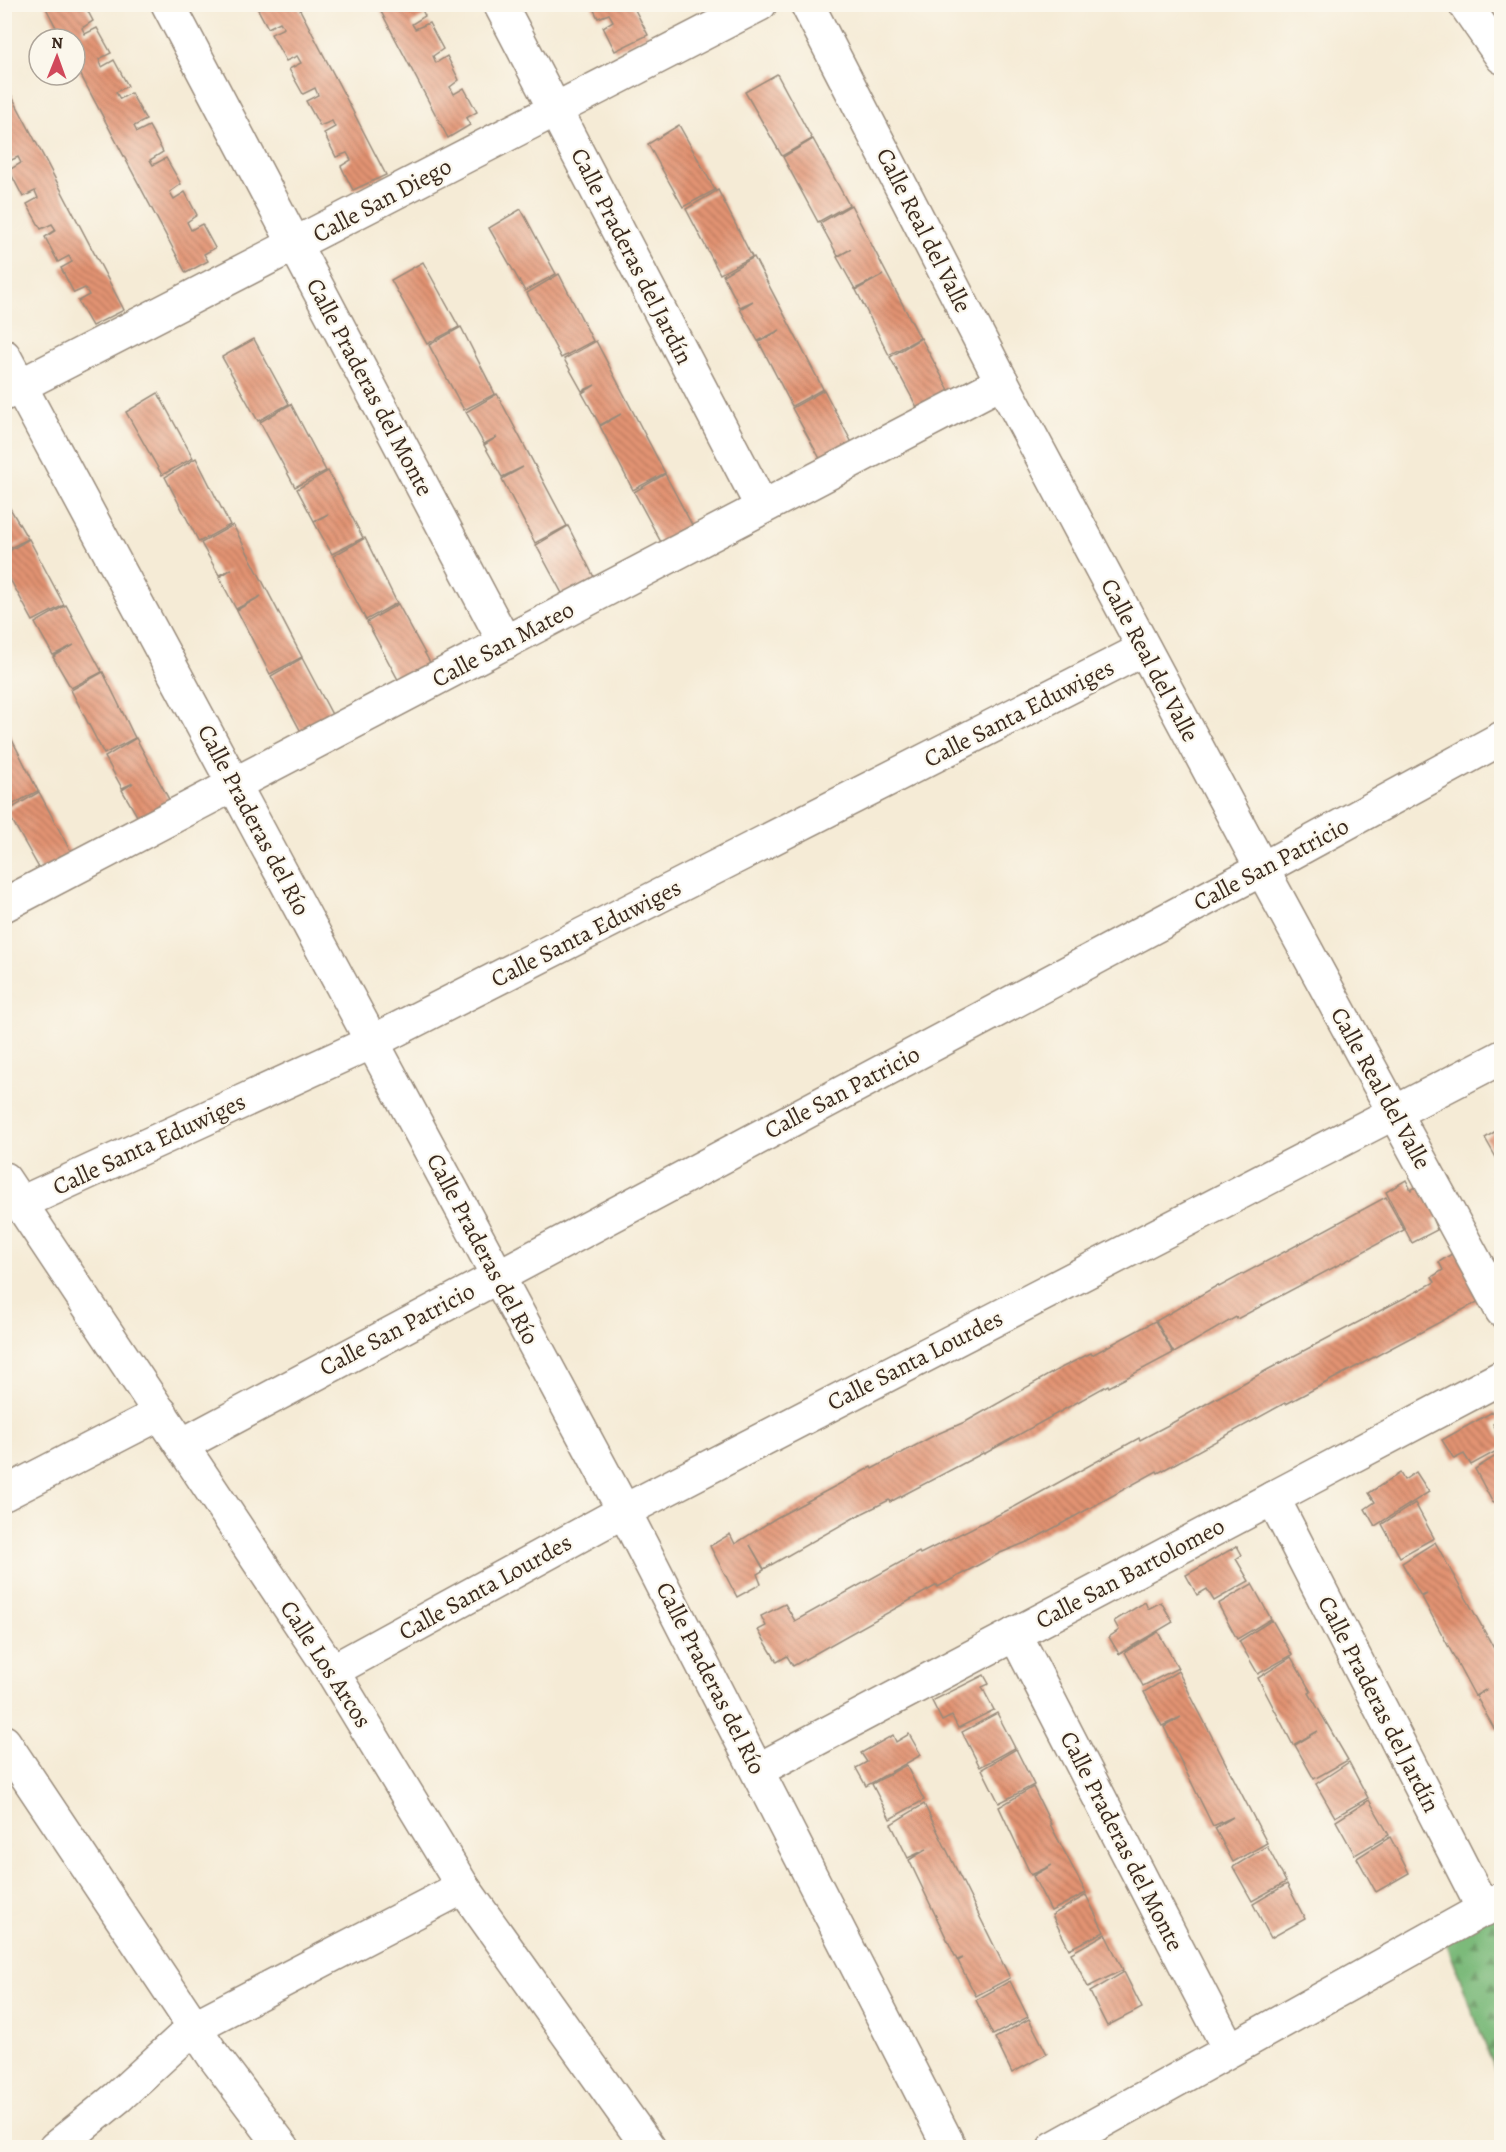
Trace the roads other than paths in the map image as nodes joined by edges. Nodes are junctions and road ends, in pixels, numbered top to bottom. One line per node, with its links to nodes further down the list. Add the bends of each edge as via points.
1 (168, 4): 8 (street, Calle Praderas del Monte)
2 (500, 4): 7 (street, Calle Praderas del Jardín)
3 (760, 4): 7 (street, Calle San Diego)
4 (807, 4): 10 (street, Calle Real del Valle)
5 (1466, 4): 6 (street)
6 (1502, 57)
7 (556, 109): 8 (street, Calle San Diego); 12 (street, Calle Praderas del Jardín)
8 (295, 245): 11 (street, Calle San Diego); 13 (street, Calle Praderas del Monte)
9 (4, 356): 11 (street, Calle Praderas del Río)
10 (1002, 382): 12 (street, Calle San Mateo); 14 (street, Calle Real del Valle)
11 (12, 390): 16 (street, Calle Praderas del Río)
12 (762, 507): 13 (street, Calle San Mateo)
13 (505, 643): 16 (street, Calle San Mateo)
14 (1144, 649): 17 (street, Calle Real del Valle); 19 (street, Calle Santa Eduwiges)
15 (1502, 738): 17 (street, Calle San Patricio)
16 (236, 785): 18 (street, Calle San Mateo); 19 (street, Calle Praderas del Río)
17 (1262, 869): 21 (street, Calle Real del Valle); 23 (street, Calle San Patricio)
18 (4, 905)
19 (372, 1042): 22 (street, Calle Santa Eduwiges); 23 (street, Calle Praderas del Río)
20 (1502, 1057): 21 (street, Calle Santa Lourdes)
21 (1394, 1111): 24 (street, Calle Real del Valle); 30 (street, Calle Santa Lourdes)
22 (13, 1191): 26 (street, Calle Los Arcos)
23 (498, 1276): 27 (street, Calle San Patricio); 30 (street, Calle Praderas del Río)
24 (1502, 1311)
25 (1502, 1377): 29 (street, Calle San Bartolomeo)
26 (160, 1413): 27 (street, Calle Los Arcos); 28 (street)
27 (182, 1445): 32 (street, Calle Los Arcos)
28 (4, 1494)
29 (1273, 1498): 31 (street, Calle San Bartolomeo); 36 (street, Calle Praderas del Jardín)
30 (624, 1511): 32 (street, Calle Santa Lourdes); 34 (street, Calle Praderas del Río)
31 (1015, 1634): 34 (street, Calle San Bartolomeo); 38 (street, Calle Praderas del Monte)
32 (332, 1671): 35 (street, Calle Los Arcos)
33 (4, 1742): 37 (street)
34 (758, 1770): 42 (street, Calle Praderas del Río)
35 (463, 1887): 37 (street); 41 (street, Calle Los Arcos)
36 (1493, 1904): 38 (street)
37 (194, 2027): 39 (street); 40 (street)
38 (1229, 2049): 43 (street)
39 (55, 2148)
40 (283, 2148)
41 (649, 2148)
42 (950, 2148)
43 (1054, 2148)

